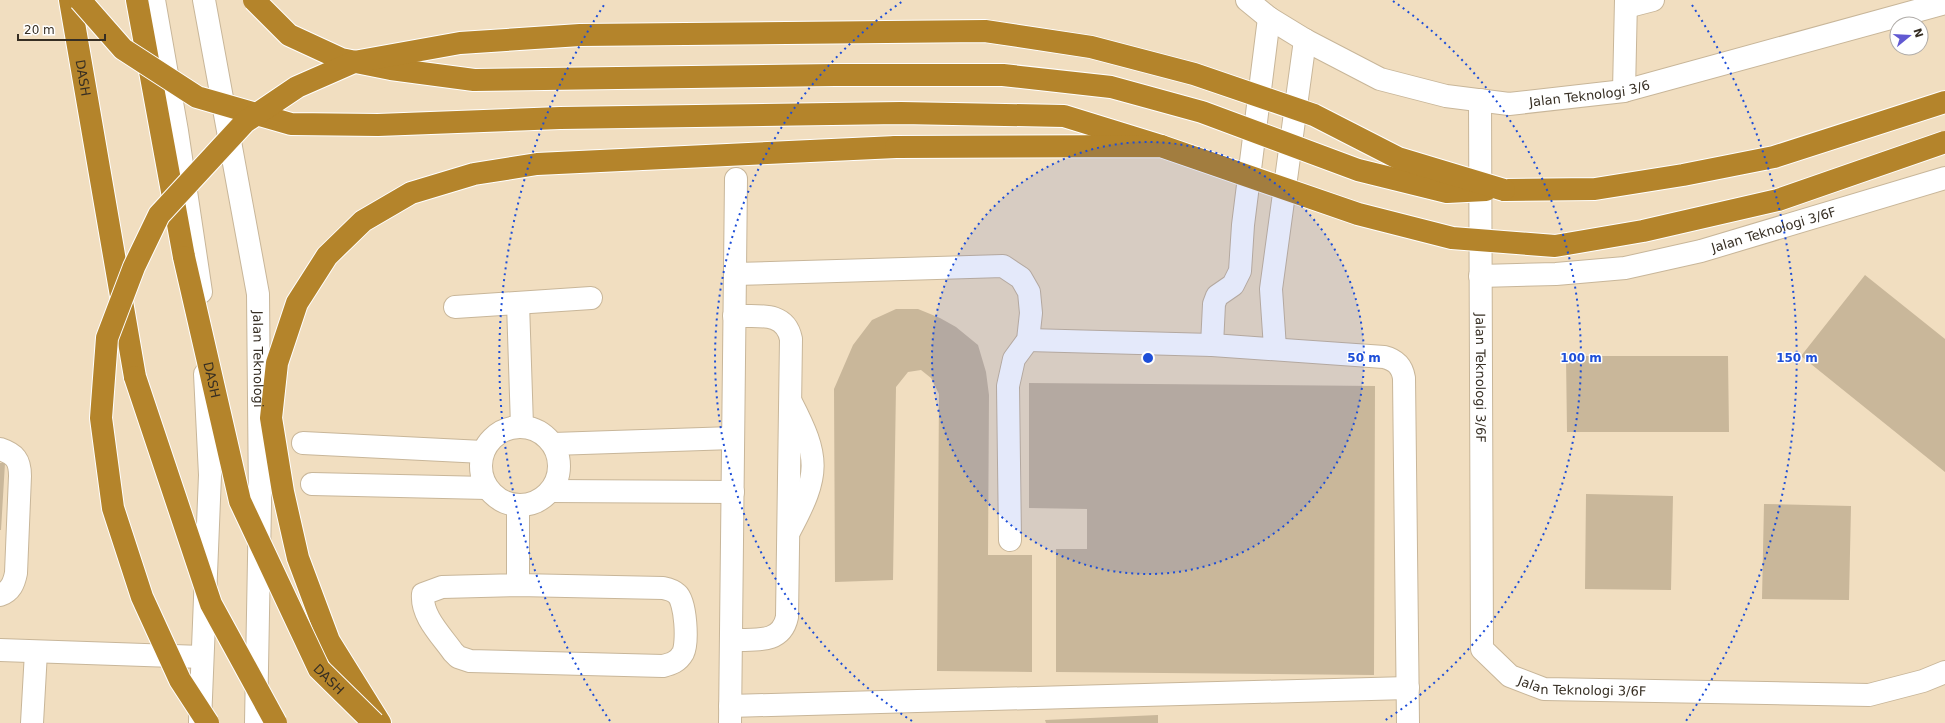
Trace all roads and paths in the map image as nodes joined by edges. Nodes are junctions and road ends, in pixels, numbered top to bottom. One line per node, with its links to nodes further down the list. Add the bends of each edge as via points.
1 (70, 0): 55 (highway, DASH, bridge, via 136,377 211,604)
2 (80, 0): 17 (highway, bridge, via 123,49 197,97 291,124 378,125 560,118 901,113 1064,116)
3 (136, 0): 56 (highway, DASH, bridge, via 184,257 240,501 319,669)
4 (154, 0): 47 (street, via 202,298 210,475)
5 (204, 0): 54 (street, Jalan Teknologi, via 258,294 260,504)
6 (254, 0): 20 (highway, bridge, via 289,35 341,58 391,69 474,80 1003,75 1111,87 1202,112 1358,170 1447,192)
7 (1247, 0): 11 (street, Jalan Teknologi 3/6)
8 (1653, 0): 10 (street)
9 (1945, 3): 13 (street, Jalan Teknologi 3/6)
10 (1626, 4): 13 (street)
11 (1268, 18): 12 (street, Jalan Teknologi 3/6); 28 (street, via 1243,225 1240,271 1233,285 1217,296 1214,304)
12 (1305, 40): 14 (street, Jalan Teknologi 3/6, via 1380,79 1446,96); 29 (street, via 1271,290)
13 (1624, 91): 14 (street, Jalan Teknologi 3/6, via 1509,104)
14 (1480, 100): 22 (street, Jalan Teknologi 3/6F)
15 (1945, 102): 20 (highway, via 1774,158 1595,189)
16 (1945, 142): 17 (highway, bridge, via 1778,200 1643,231 1555,246 1452,238 1358,214)
17 (1161, 146): 57 (highway, bridge, via 896,147 537,164 474,174 411,193 363,221 327,256 297,303 277,363 271,418 283,492 298,558 329,641)
18 (1945, 178): 22 (street, Jalan Teknologi 3/6F, via 1701,251 1625,268 1556,274)
19 (736, 179): 21 (street)
20 (1504, 190): 53 (highway, bridge, via 1398,158 1314,115 1194,74 1091,47 985,31 580,35 460,43 354,62 297,87 245,122 159,215 134,267 107,338 101,418 113,508 142,597 180,680)
21 (735, 274): 26 (street); 27 (street, via 1003,266 1021,278 1029,292 1031,312)
22 (1480, 276): 48 (street, Jalan Teknologi 3/6F, via 1482,649 1510,676 1544,689 1869,695 1923,681)
23 (591, 298): 24 (street)
24 (518, 303): 25 (street); 30 (street)
25 (455, 307)
26 (734, 316): 31 (street); 44 (street, via 778,319 789,331 790,399 809,439 813,467 808,494 788,533 785,625 775,637)
27 (1028, 340): 28 (street); 41 (street, via 1014,359 1008,386)
28 (1212, 345): 29 (street)
29 (1275, 348): 49 (street, via 1384,357 1395,361 1403,371)
30 (522, 426): 33 (street, via 545,435); 35 (street, via 498,433)
31 (733, 438): 33 (street); 39 (street)
32 (303, 443): 35 (street)
33 (553, 444): 38 (street, via 560,468)
34 (0, 449): 43 (street, via 17,458 20,471 16,572 14,584)
35 (483, 452): 37 (street, via 480,465)
36 (312, 484): 37 (street)
37 (487, 488): 40 (street, via 506,504)
38 (551, 491): 39 (street); 40 (street, via 542,500 531,505)
39 (732, 492): 44 (street)
40 (518, 506): 42 (street)
41 (1010, 540)
42 (518, 586): 42 (street, via 671,590 678,594 684,609 683,652 678,660 663,666 470,662 453,652 426,615 422,604 423,594 442,587)
43 (0, 595)
44 (731, 640): 50 (street)
45 (0, 650): 46 (street)
46 (36, 652): 47 (street); 51 (street)
47 (202, 658): 52 (street)
48 (1945, 672)
49 (1408, 688): 50 (street); 58 (street)
50 (730, 714)
51 (32, 723)
52 (200, 723)
53 (208, 723)
54 (256, 723)
55 (276, 723)
56 (374, 723)
57 (380, 723)
58 (1408, 723)

